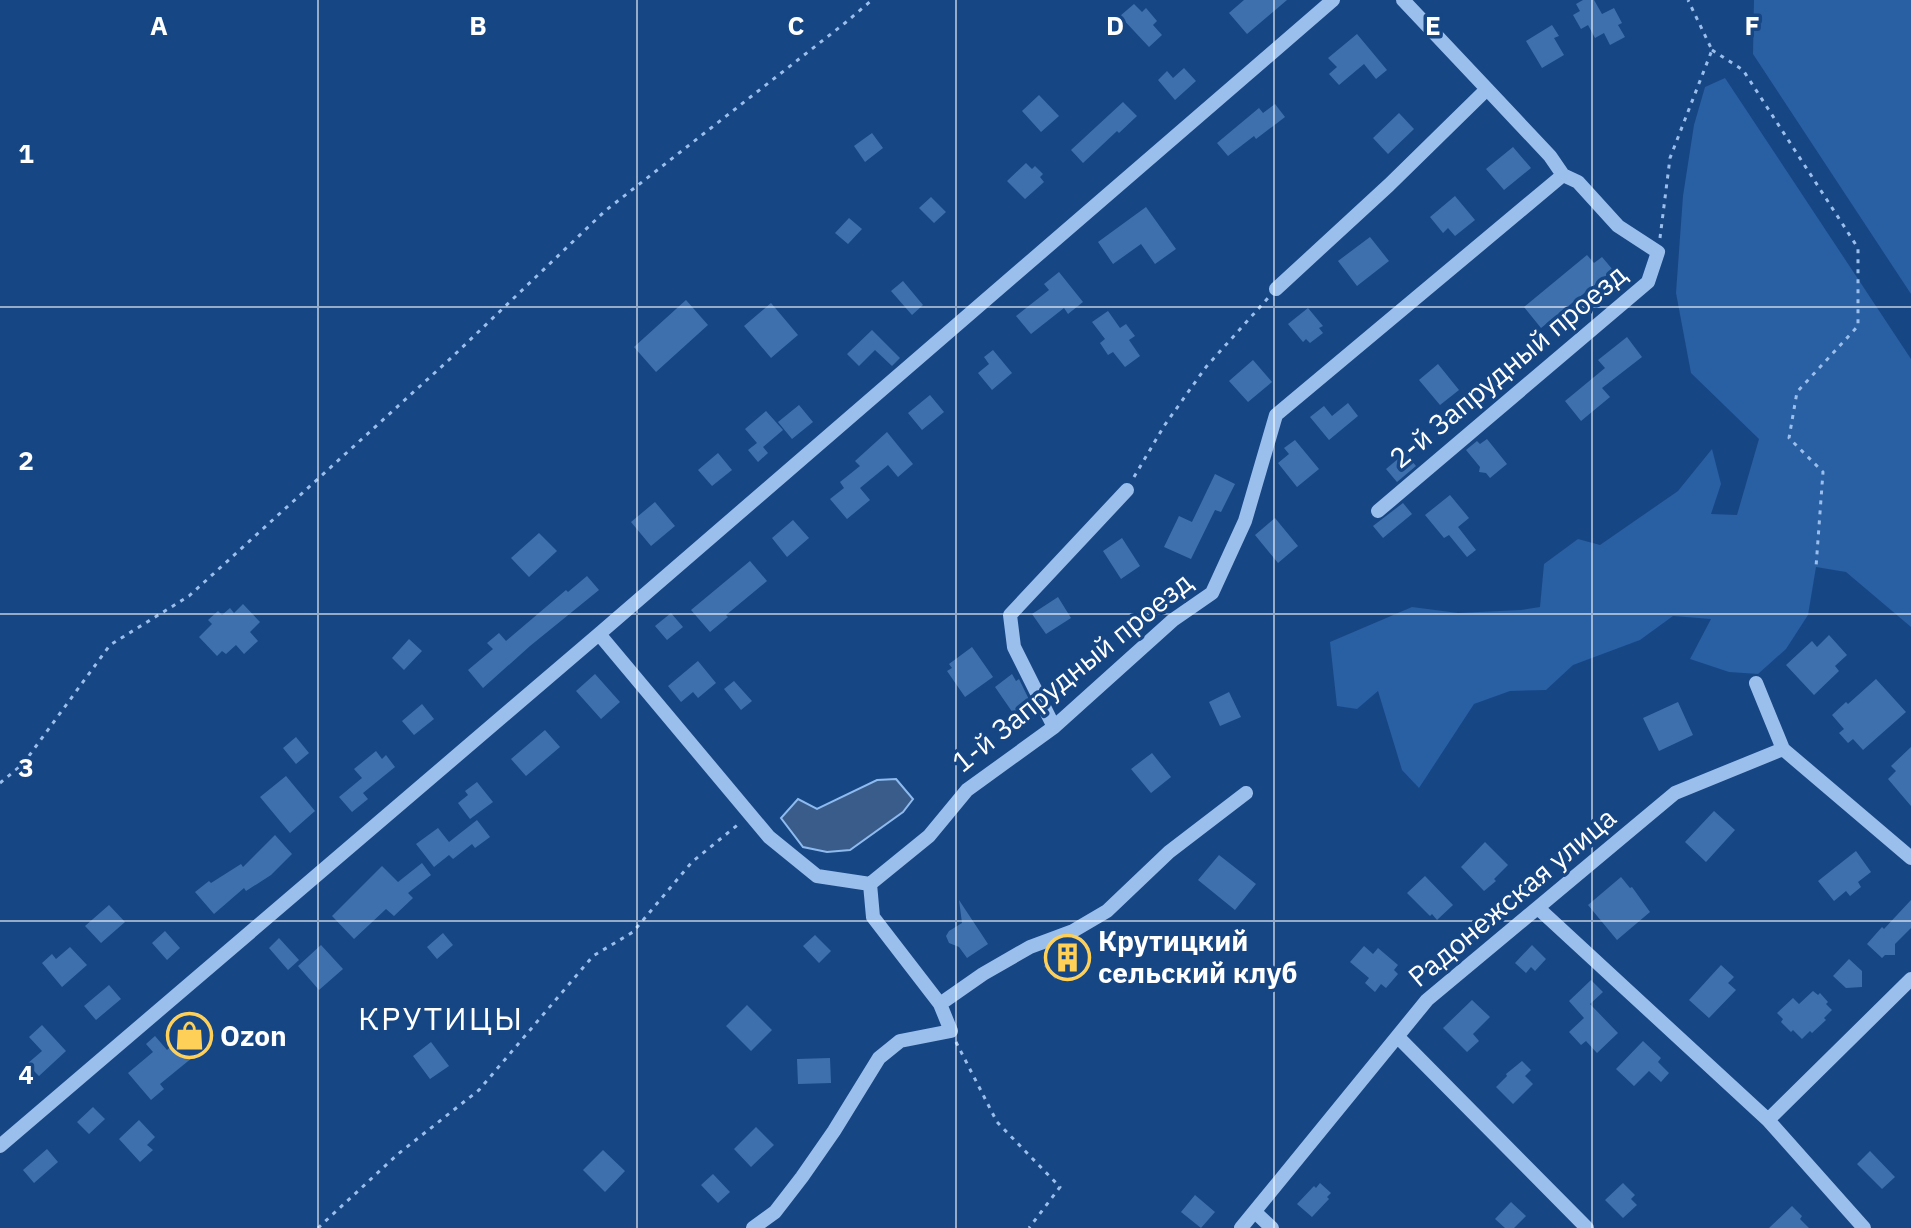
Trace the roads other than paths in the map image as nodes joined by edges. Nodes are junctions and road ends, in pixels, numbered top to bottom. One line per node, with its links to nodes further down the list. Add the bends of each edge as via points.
1 (1333, 0): 8 (street)
2 (1403, 0): 3 (street)
3 (1487, 89): 4 (street); 5 (street)
4 (1563, 175): 7 (street, 2-й Запрудный проезд, via 1578,182 1618,226 1658,252 1648,282); 10 (street, 1-й Запрудный проезд, via 1276,415 1245,521 1212,593 1173,620)
5 (1276, 289)
6 (1127, 490): 10 (street, via 1010,615 1014,647)
7 (1378, 511)
8 (599, 634): 14 (street, via 769,837 817,876); 20 (street)
9 (1756, 683): 11 (street)
10 (1054, 727): 14 (street, 1-й Запрудный проезд, via 967,790 929,836)
11 (1783, 749): 13 (street); 15 (street, Радонежская улица, via 1675,793)
12 (1246, 793): 17 (street, via 1169,852 1107,911 1030,947)
13 (1911, 858)
14 (870, 884): 17 (street, via 873,917)
15 (1538, 908): 18 (street, Радонежская улица, via 1427,1000); 19 (street)
16 (1911, 979): 19 (street)
17 (940, 1004): 22 (street, via 951,1031 900,1041 879,1058 802,1177 775,1212)
18 (1398, 1037): 21 (street, Радонежская улица); 25 (street)
19 (1768, 1120): 26 (street)
20 (0, 1146)
21 (1255, 1212): 23 (street, Радонежская улица); 24 (street)
22 (753, 1228)
23 (1241, 1228)
24 (1272, 1228)
25 (1587, 1228)
26 (1864, 1228)

